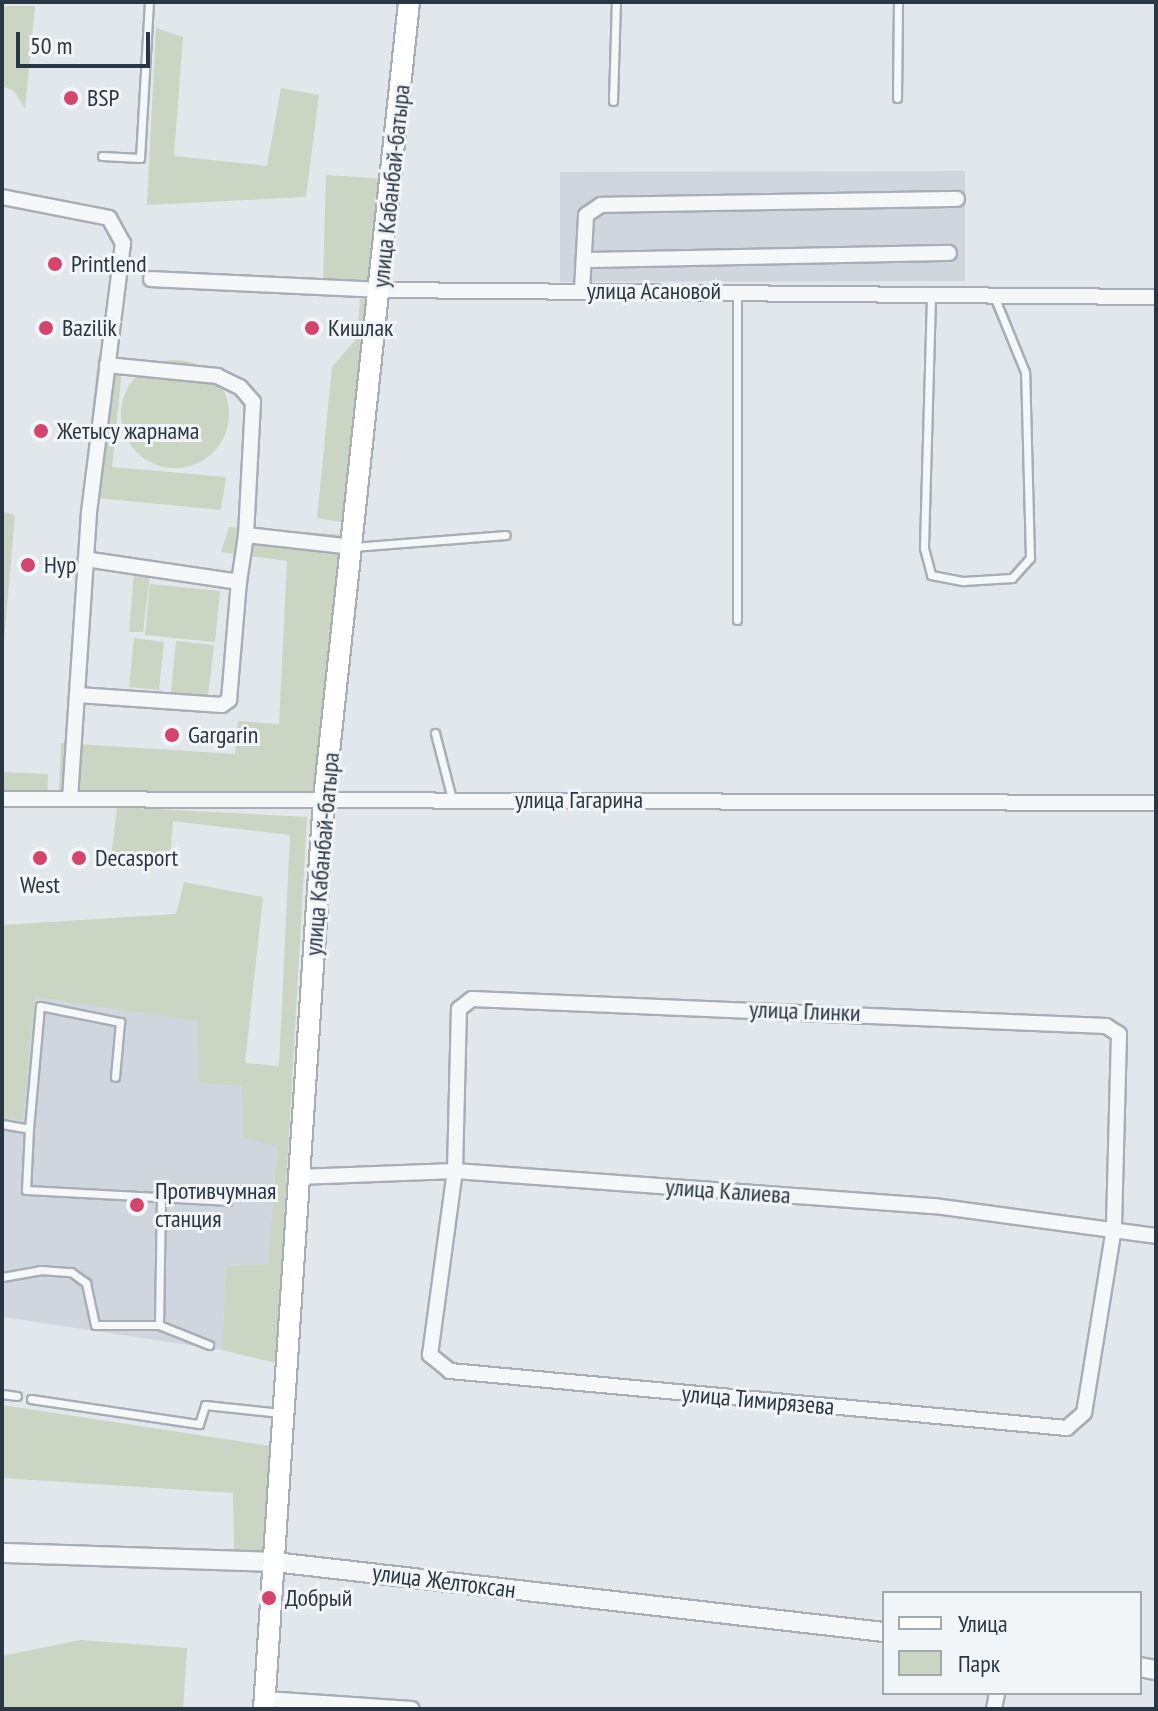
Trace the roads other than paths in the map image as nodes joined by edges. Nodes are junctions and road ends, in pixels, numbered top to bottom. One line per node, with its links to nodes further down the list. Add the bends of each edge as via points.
1 (149, 2): 7 (lane, via 140,158)
2 (409, 2): 13 (main road, улица Кабанбай-батыра)
3 (616, 2): 6 (lane)
4 (898, 2): 5 (lane)
5 (897, 98)
6 (613, 101)
7 (102, 156)
8 (2, 197): 19 (street, via 109,218 119,229 123,243)
9 (957, 199): 11 (street, via 601,205 586,215)
10 (949, 253): 11 (street)
11 (584, 260): 14 (street)
12 (151, 279): 13 (street, улица Асановой)
13 (381, 290): 14 (street, улица Асановой); 22 (main road, улица Кабанбай-батыра)
14 (582, 290): 15 (street, улица Асановой)
15 (737, 291): 16 (street, улица Асановой); 25 (lane)
16 (931, 294): 17 (street, улица Асановой); 17 (lane, via 924,548 931,575 963,581 1012,578 1030,558 1025,372)
17 (993, 294): 18 (street, улица Асановой)
18 (1156, 297)
19 (107, 365): 20 (street, via 217,376 240,387 253,402); 23 (street)
20 (246, 535): 22 (street); 24 (street)
21 (506, 535): 22 (lane)
22 (353, 547): 30 (main road, улица Кабанбай-батыра)
23 (86, 559): 24 (street); 26 (street)
24 (239, 582): 26 (street, via 229,700 222,705)
25 (737, 620)
26 (78, 695): 28 (street)
27 (435, 733): 31 (lane)
28 (70, 798): 29 (street, улица Гагарина); 30 (street, улица Гагарина)
29 (2, 799)
30 (324, 799): 31 (street, улица Гагарина); 37 (main road, улица Кабанбай-батыра)
31 (452, 799): 32 (street, улица Гагарина)
32 (1156, 803)
33 (115, 1077): 35 (lane, via 120,1022 40,1006)
34 (2, 1124): 35 (lane)
35 (29, 1129): 38 (lane, via 26,1190)
36 (455, 1171): 37 (street, улица Калиева); 40 (street, улица Калиева, via 935,1206); 40 (street, улица Глинки, via 459,1009 472,999 1106,1026 1119,1034); 40 (street, улица Тимирязева, via 430,1355 450,1371 1067,1428 1084,1413)
37 (298, 1177): 48 (main road, улица Кабанбай-батыра)
38 (161, 1198): 39 (lane); 43 (lane)
39 (228, 1201)
40 (1114, 1228): 41 (street, улица Калиева)
41 (1156, 1236)
42 (2, 1277): 43 (lane, via 40,1270 71,1272 86,1283 95,1325)
43 (159, 1325): 44 (lane)
44 (209, 1345)
45 (2, 1394): 46 (lane)
46 (17, 1396)
47 (31, 1399): 48 (lane, via 199,1424 205,1405)
48 (283, 1413): 50 (main road, улица Кабанбай-батыра)
49 (2, 1553): 50 (street, улица Желтоксан)
50 (274, 1562): 51 (street, улица Желтоксан); 52 (main road, улица Кабанбай-батыра)
51 (882, 1632)
52 (264, 1704): 53 (street)
53 (412, 1709)

